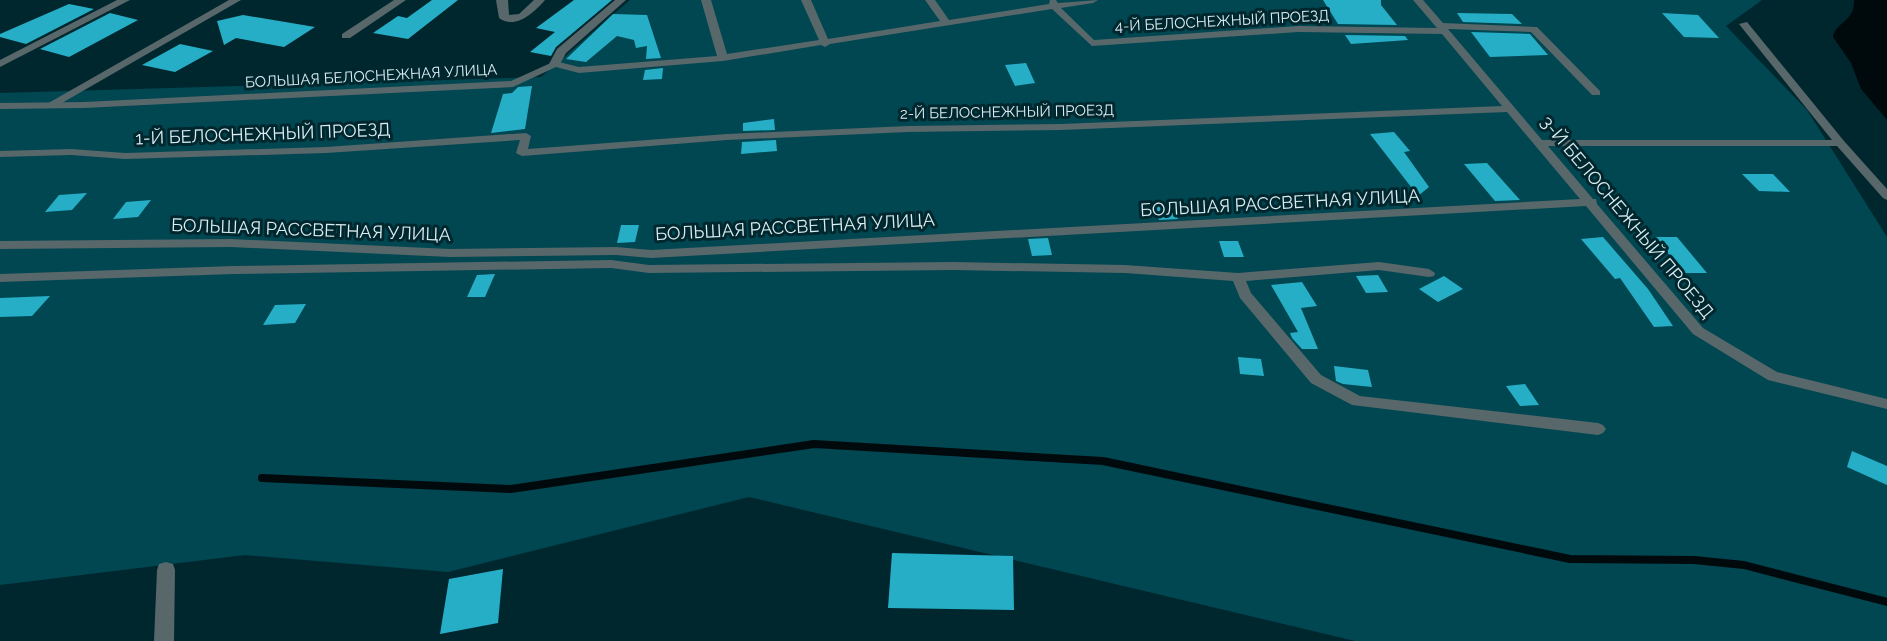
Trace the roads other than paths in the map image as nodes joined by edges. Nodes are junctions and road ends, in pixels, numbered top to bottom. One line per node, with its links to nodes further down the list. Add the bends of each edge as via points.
1 (125, 0): 20 (street)
2 (236, 0): 23 (street)
3 (400, 0): 17 (street)
4 (503, 0): 5 (street, via 504,18 522,17)
5 (540, 0)
6 (621, 0): 21 (street, via 561,51)
7 (706, 0): 19 (lane)
8 (806, 0): 18 (lane)
9 (930, 0): 14 (lane)
10 (1093, 0): 12 (lane)
11 (1418, 0): 16 (lane, 3-Й БЕЛОСНЕЖНЫЙ ПРОЕЗД)
12 (1053, 3): 13 (lane); 16 (lane, 4-Й БЕЛОСНЕЖНЫЙ ПРОЕЗД, via 1092,43 1298,29)
13 (1038, 4): 14 (lane)
14 (947, 24): 18 (lane)
15 (1744, 24): 28 (lane)
16 (1442, 29): 22 (lane, 4-Й БЕЛОСНЕЖНЫЙ ПРОЕЗД, via 1534,29); 25 (lane, 3-Й БЕЛОСНЕЖНЫЙ ПРОЕЗД)
17 (346, 36)
18 (825, 44): 19 (lane)
19 (723, 58): 21 (lane, via 579,70)
20 (0, 64)
21 (555, 64): 23 (lane, БОЛЬШАЯ БЕЛОСНЕЖНАЯ УЛИЦА, via 513,84)
22 (1596, 93)
23 (51, 105): 24 (lane, БОЛЬШАЯ БЕЛОСНЕЖНАЯ УЛИЦА)
24 (0, 106)
25 (1512, 109): 26 (lane, 2-Й БЕЛОСНЕЖНЫЙ ПРОЕЗД, via 1061,127 896,129 522,153); 27 (lane, 3-Й БЕЛОСНЕЖНЫЙ ПРОЕЗД)
26 (526, 136): 29 (lane, 1-Й БЕЛОСНЕЖНЫЙ ПРОЕЗД, via 326,150 125,156 71,152)
27 (1540, 143): 28 (lane); 31 (lane, 3-Й БЕЛОСНЕЖНЫЙ ПРОЕЗД)
28 (1840, 144): 30 (lane)
29 (0, 154)
30 (1887, 196)
31 (1592, 202): 33 (lane, БОЛЬШАЯ РАССВЕТНАЯ УЛИЦА, via 651,254); 38 (lane, 3-Й БЕЛОСНЕЖНЫЙ ПРОЕЗД, via 1698,331 1773,376)
32 (0, 245): 33 (lane, БОЛЬШАЯ РАССВЕТНАЯ УЛИЦА, via 231,243 450,253)
33 (616, 251): 34 (lane)
34 (611, 264): 36 (lane, via 649,268 1125,269); 37 (lane)
35 (1429, 273): 36 (lane, via 1378,266)
36 (1238, 277): 39 (lane, via 1245,295 1316,379 1357,401)
37 (0, 278)
38 (1887, 404)
39 (1598, 429)
40 (166, 570): 41 (street)
41 (164, 641)

